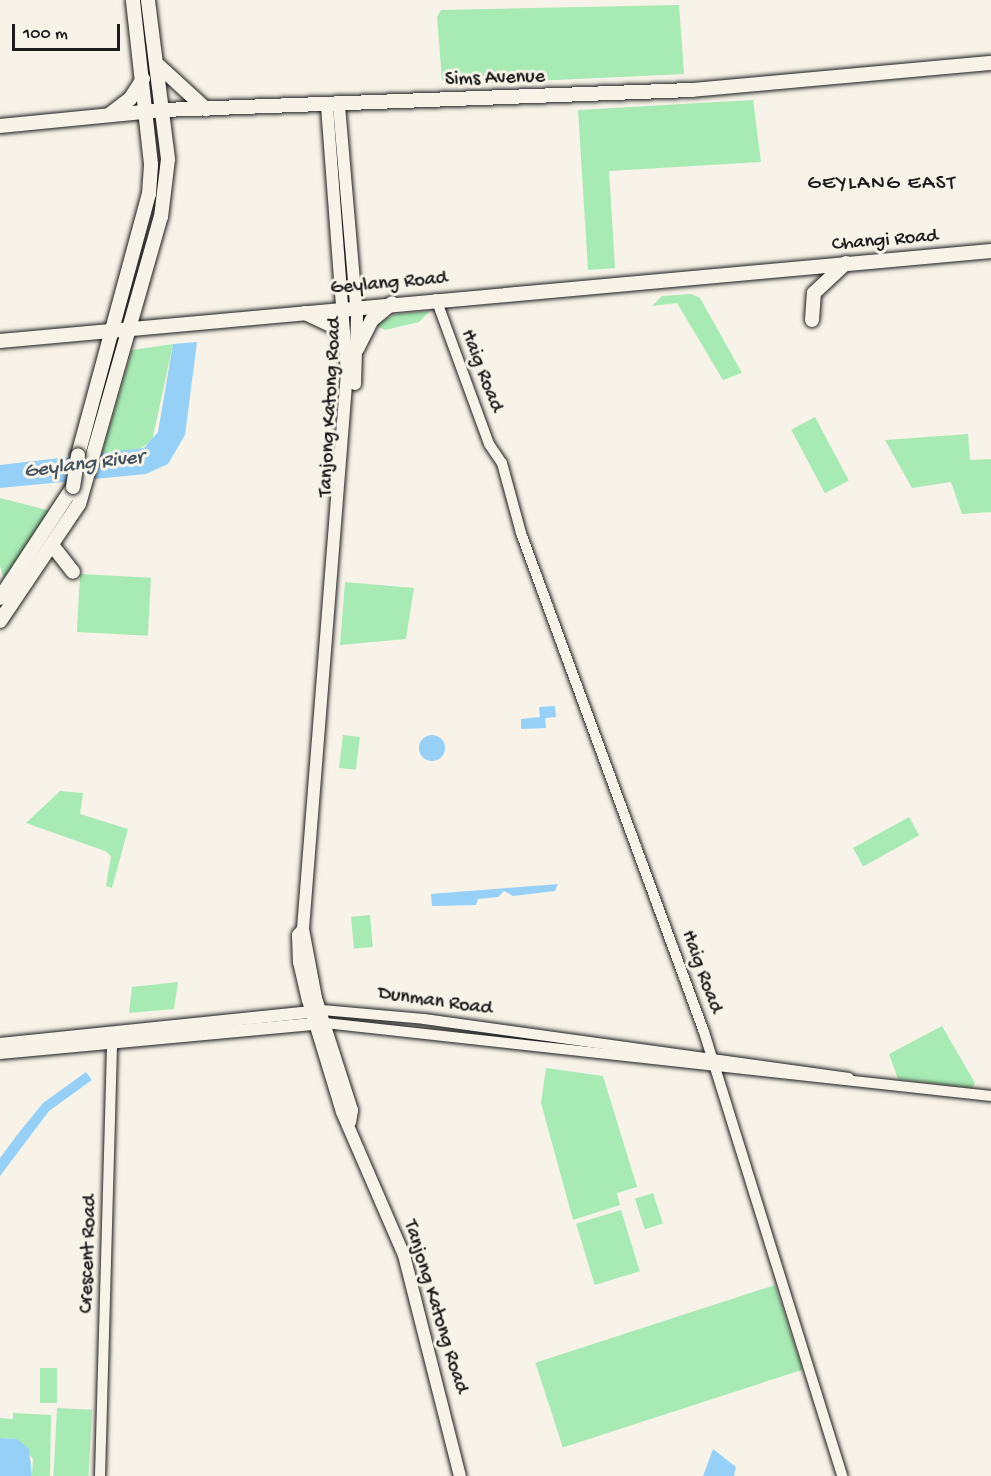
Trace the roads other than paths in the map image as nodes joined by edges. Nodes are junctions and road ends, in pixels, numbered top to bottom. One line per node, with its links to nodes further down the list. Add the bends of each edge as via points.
1 (134, 0): 5 (main road)
2 (148, 0): 4 (main road)
3 (991, 63): 6 (main road, Sims Avenue, via 695,90)
4 (158, 64): 7 (main road, via 170,81); 8 (main road)
5 (143, 79): 9 (main road); 10 (main road, via 119,110)
6 (333, 106): 7 (main road, Sims Avenue); 17 (main road, Tanjong Katong Road)
7 (206, 109): 8 (main road, Sims Avenue)
8 (163, 110): 9 (main road, Sims Avenue); 20 (main road, via 168,159 161,217)
9 (146, 112): 10 (main road, Sims Avenue); 21 (main road, via 151,164 145,220)
10 (101, 118): 11 (main road, Sims Avenue)
11 (0, 126)
12 (991, 251): 13 (main road, Changi Road)
13 (846, 263): 14 (main road, Changi Road); 19 (main road, via 814,293)
14 (781, 268): 15 (main road, Geylang Road)
15 (436, 299): 16 (main road, Geylang Road); 32 (street, Haig Road)
16 (392, 303): 17 (main road, Geylang Road); 23 (main road, via 372,320)
17 (350, 307): 18 (main road, Geylang Road); 23 (main road, Tanjong Katong Road)
18 (301, 312): 20 (main road, Geylang Road); 23 (main road, via 337,328)
19 (812, 320)
20 (129, 329): 21 (main road, Geylang Road); 24 (main road, via 87,480)
21 (109, 330): 22 (main road, Geylang Road); 26 (main road, bridge, via 73,487)
22 (0, 340)
23 (352, 350): 28 (main road, Tanjong Katong Road, via 303,929 298,935 299,962)
24 (52, 545): 25 (main road); 27 (main road)
25 (73, 572)
26 (0, 598)
27 (0, 621)
28 (319, 1017): 29 (main road, Dunman Road); 32 (street, Dunman Road); 33 (street, Dunman Road); 36 (main road, Tanjong Katong Road, via 350,1122 404,1256)
29 (112, 1038): 30 (main road, Dunman Road); 31 (main road, Dunman Road); 37 (street, Crescent Road)
30 (0, 1044)
31 (0, 1053)
32 (710, 1056): 33 (street, Haig Road); 34 (street, Dunman Road)
33 (714, 1069): 34 (street, Dunman Road); 38 (street, Haig Road)
34 (864, 1082): 35 (street, Dunman Road)
35 (991, 1096)
36 (461, 1475)
37 (100, 1476)
38 (842, 1476)

